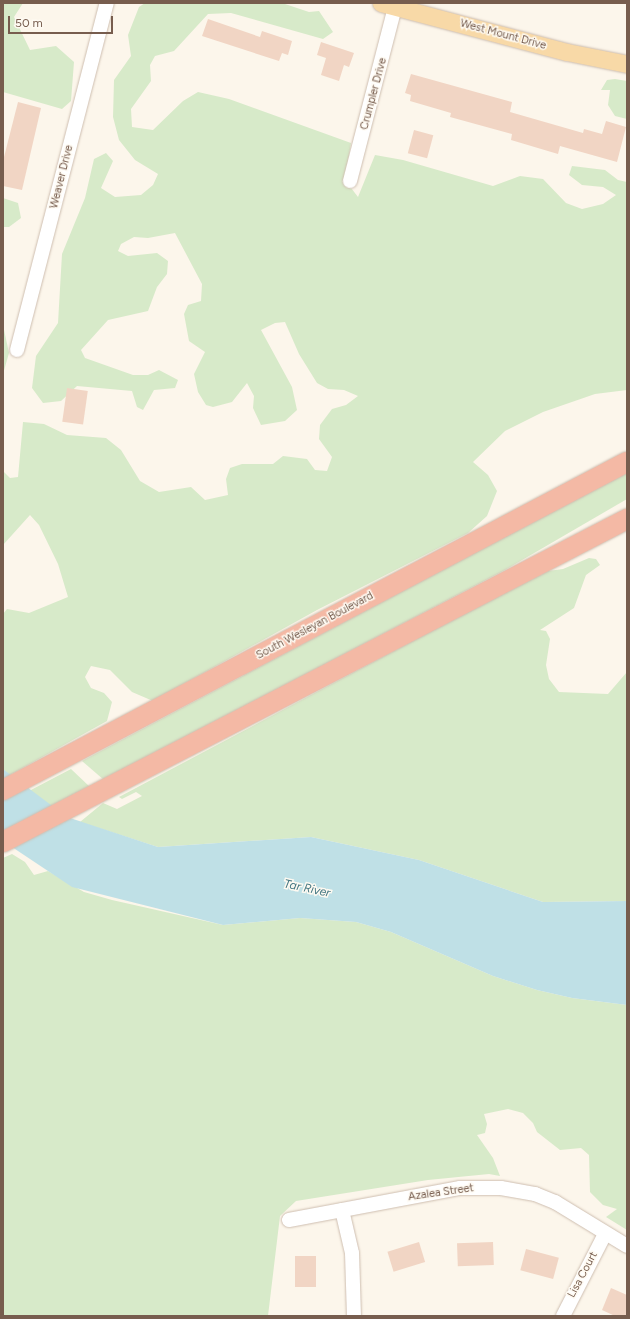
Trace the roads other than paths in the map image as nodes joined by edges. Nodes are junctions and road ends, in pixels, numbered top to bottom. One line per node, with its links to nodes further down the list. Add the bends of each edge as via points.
1 (107, 3): 5 (street, Weaver Drive)
2 (388, 5): 3 (main road, West Mount Drive, via 567,52); 4 (street, Crumpler Drive)
3 (627, 64)
4 (350, 181)
5 (17, 350)
6 (627, 462): 8 (highway, South Wesleyan Boulevard)
7 (627, 519): 9 (highway)
8 (3, 790)
9 (3, 842)
10 (342, 1210): 11 (street, Azalea Street); 12 (street, Azalea Street, via 460,1188 512,1189 555,1202 593,1223); 14 (street, via 352,1253)
11 (289, 1220)
12 (605, 1234): 13 (street, Azalea Street); 15 (street, Lisa Court)
13 (627, 1246)
14 (354, 1316)
15 (563, 1316)

